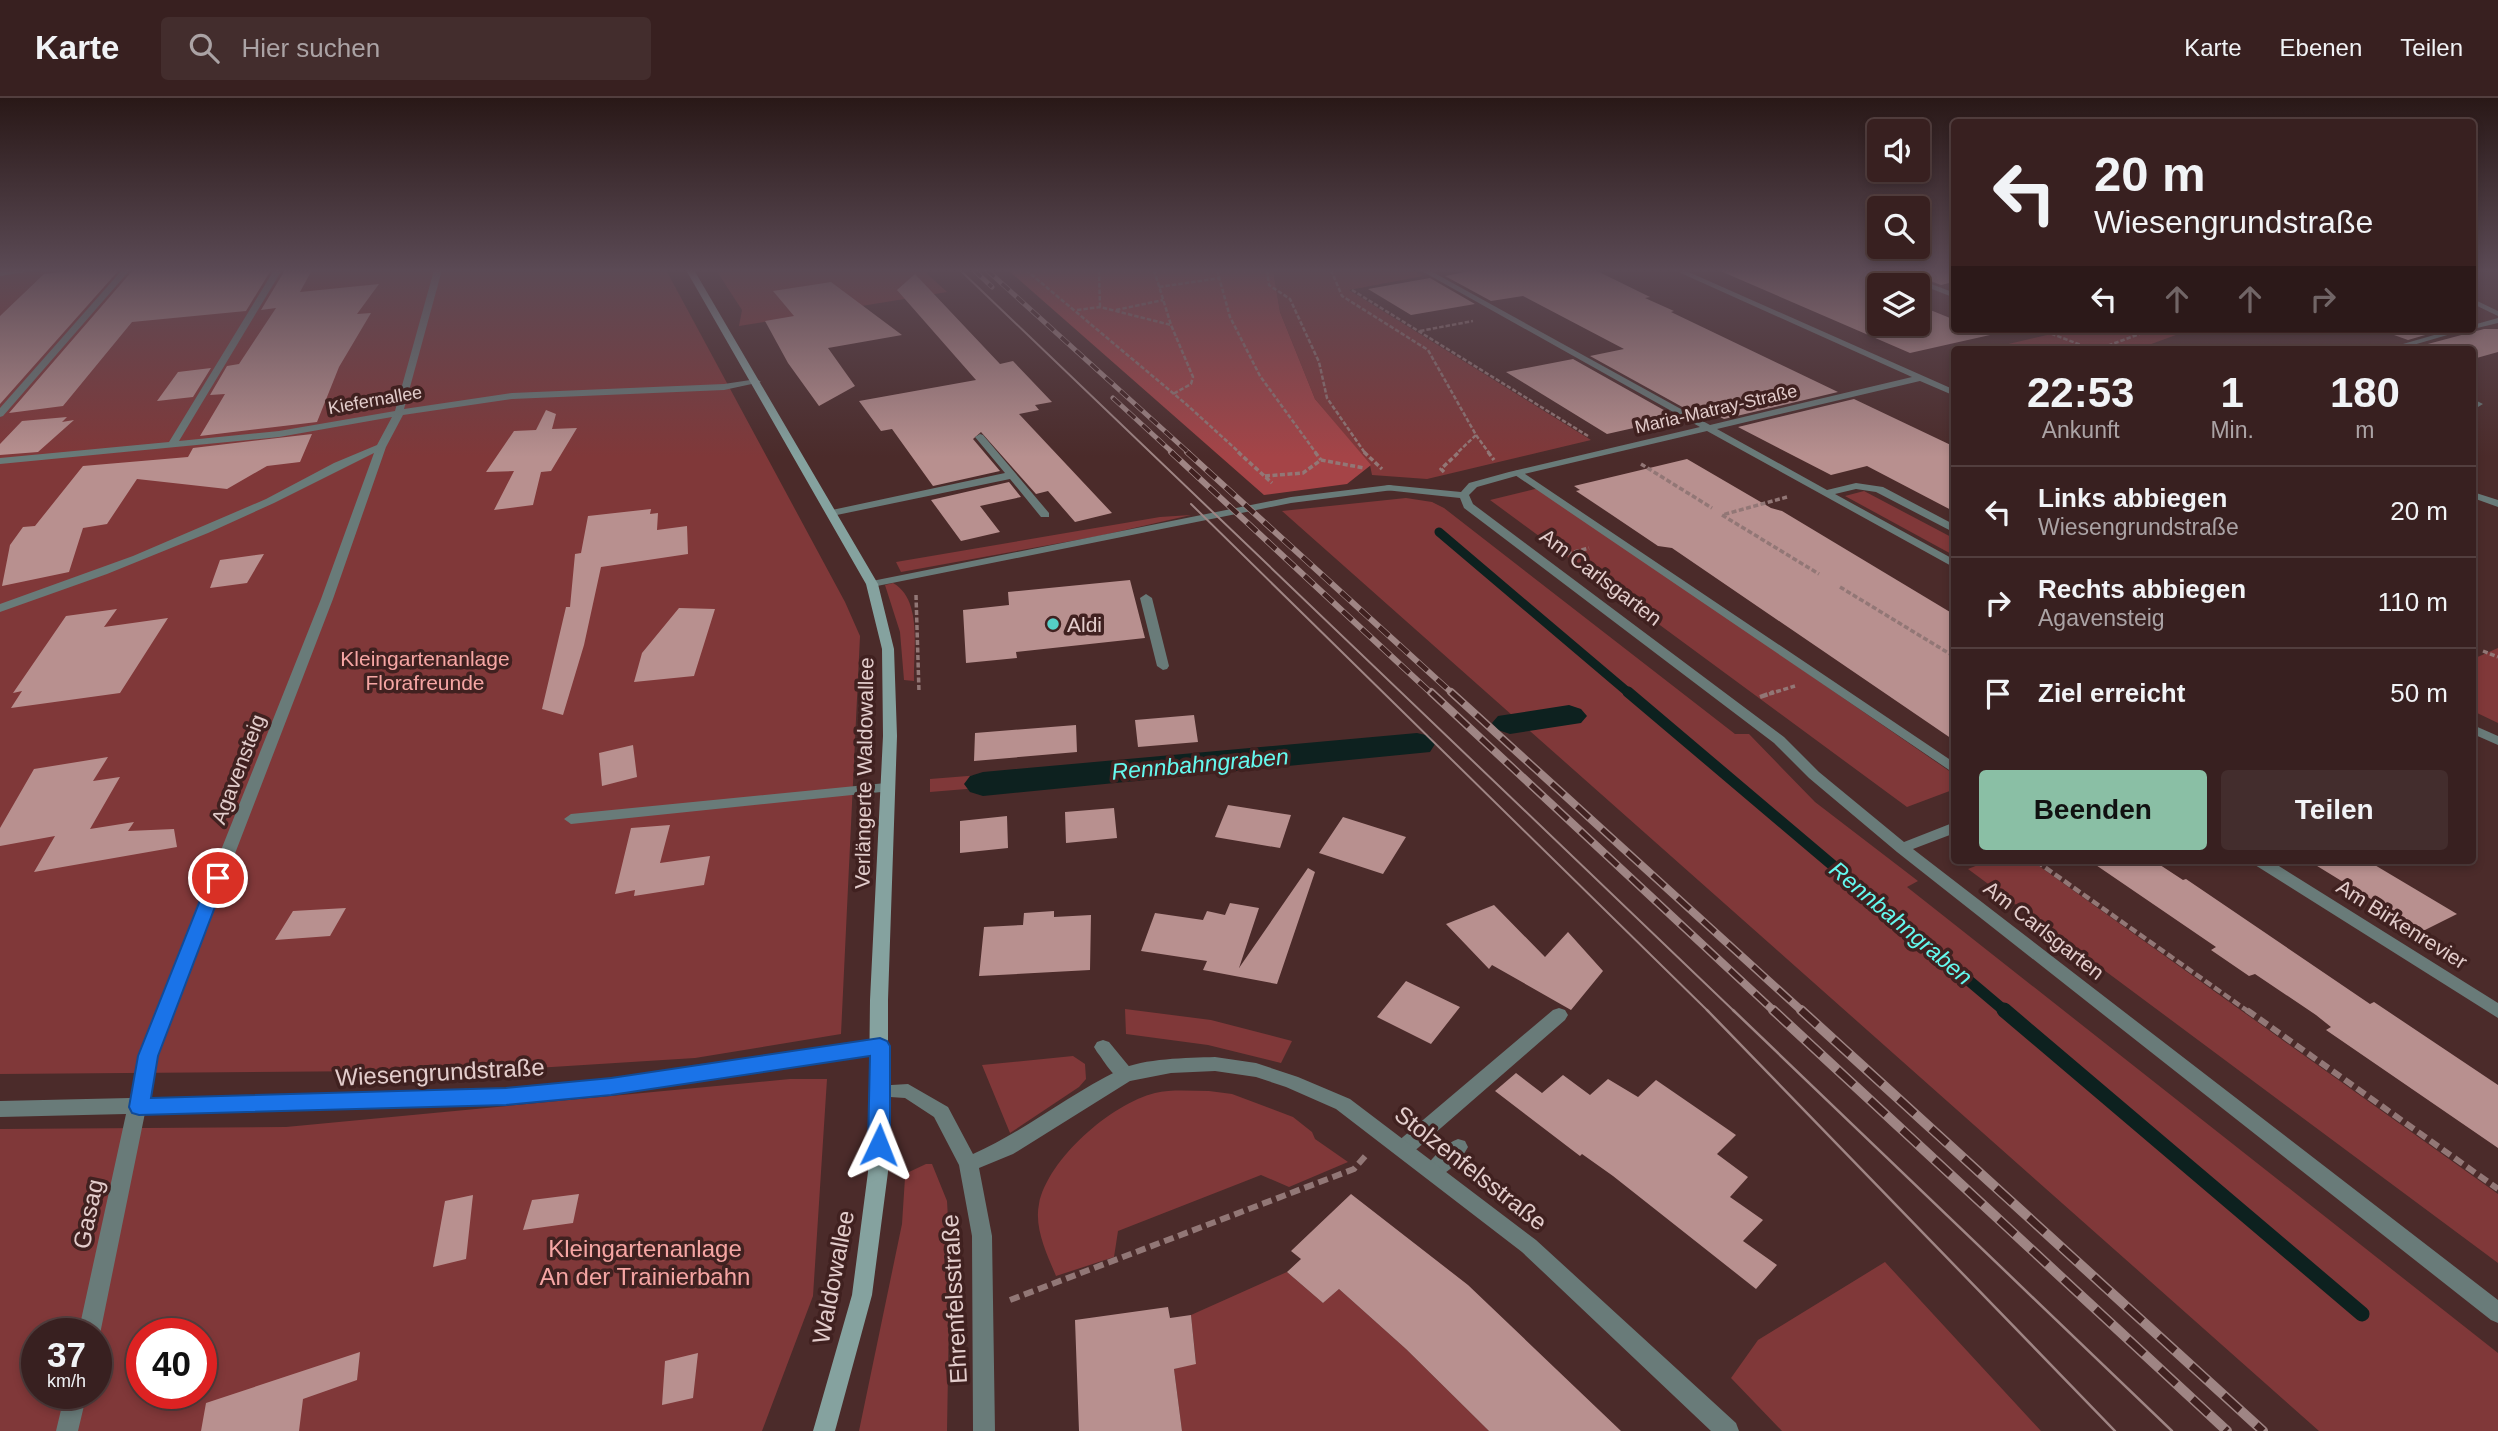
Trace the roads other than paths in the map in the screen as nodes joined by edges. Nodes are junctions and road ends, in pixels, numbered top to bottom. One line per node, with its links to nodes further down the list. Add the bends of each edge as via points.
1 (72, 332): 12 (street)
2 (240, 332): 16 (street)
3 (421, 332): 13 (street, Agavensteig)
4 (727, 332): 10 (street, Verlängerte Waldowallee)
5 (1537, 332): 14 (street)
6 (1817, 332): 9 (street)
7 (2449, 333): 8 (street)
8 (2401, 346)
9 (1920, 378): 11 (street); 14 (street, Maria-Matray-Straße)
10 (757, 382): 13 (street, Kiefernallee, via 512,396); 25 (street, Verlängerte Waldowallee)
11 (1951, 391)
12 (0, 414)
13 (398, 415): 16 (street, Kiefernallee); 17 (street, Agavensteig)
14 (1709, 428): 19 (street, Maria-Matray-Straße); 21 (street)
15 (980, 437): 20 (street)
16 (171, 446): 18 (street, Kiefernallee)
17 (381, 447): 31 (street, via 151,552); 47 (street, Agavensteig, via 327,599 148,1056)
18 (0, 461)
19 (1519, 473): 22 (street, Maria-Matray-Straße, via 1473,485); 35 (street)
20 (1012, 475): 25 (street); 26 (street)
21 (1822, 491): 27 (street, via 1856,486 1879,489); 28 (street)
22 (1464, 495): 29 (street, via 1389,488 1291,500); 39 (street, Am Carlsgarten, via 1468,506 1779,740)
23 (2476, 496): 24 (street)
24 (2498, 504)
25 (832, 513): 29 (street, Verlängerte Waldowallee)
26 (1045, 515)
27 (1951, 528)
28 (1951, 563)
29 (872, 584): 36 (street, Verlängerte Waldowallee, via 888,649)
30 (1146, 598): 32 (street)
31 (0, 608)
32 (1163, 666)
33 (2476, 730): 34 (street)
34 (2498, 741)
35 (1951, 767)
36 (886, 788): 37 (street); 43 (street, Verlängerte Waldowallee)
37 (571, 818)
38 (1951, 829): 39 (street)
39 (1902, 848): 53 (street, Am Carlsgarten)
40 (2265, 864): 41 (street, Am Birkenrevier)
41 (2493, 1002)
42 (1559, 1015): 50 (street)
43 (880, 1046): 46 (street, Waldowallee); 47 (street, Wiesengrundstraße, via 506,1097)
44 (1103, 1047): 45 (street)
45 (1126, 1075): 50 (street, Stolzenfelsstraße, via 1215,1064 1256,1070 1324,1094); 51 (street, Stolzenfelsstraße, via 1006,1149)
46 (881, 1091): 51 (street, Ehrenfelsstraße, via 908,1091 941,1112); 57 (street, Waldowallee, via 878,1172 862,1295)
47 (139, 1107): 48 (street, Wiesengrundstraße); 54 (street, Gasag)
48 (0, 1110)
49 (1458, 1147): 52 (street)
50 (1404, 1148): 52 (street, Stolzenfelsstraße)
51 (969, 1164): 58 (street, Ehrenfelsstraße, via 982,1236)
52 (1434, 1171): 59 (street, Stolzenfelsstraße, via 1529,1246)
53 (2498, 1313)
54 (93, 1318)
55 (72, 1409): 56 (street)
56 (67, 1431)
57 (824, 1431)
58 (984, 1431)
59 (1728, 1431)

